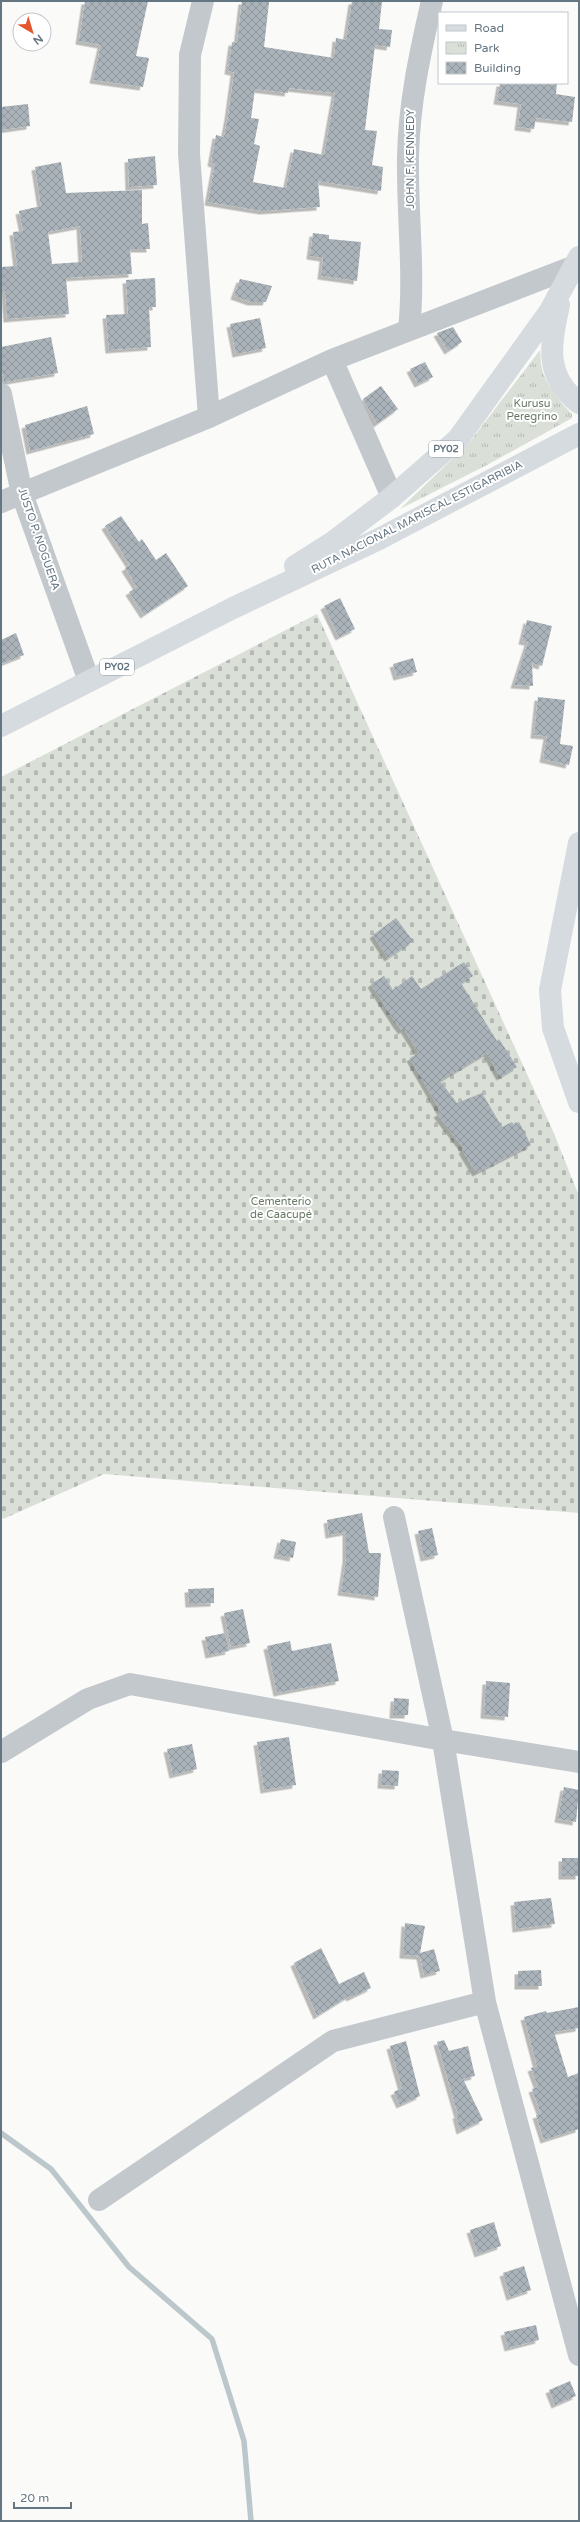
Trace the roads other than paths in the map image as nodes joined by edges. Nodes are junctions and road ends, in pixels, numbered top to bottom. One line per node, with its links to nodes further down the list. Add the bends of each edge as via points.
1 (203, 1): 9 (street, via 190,56 189,147)
2 (432, 1): 5 (street, JOHN F. KENNEDY, via 410,106 408,158 412,295)
3 (577, 261): 4 (main road, RUTA NACIONAL MARISCAL ESTIGARRIBIA / PY02); 5 (street)
4 (562, 292): 8 (main road, via 551,354 554,370 561,384); 12 (main road, RUTA NACIONAL MARISCAL ESTIGARRIBIA / PY02, via 542,324 458,439)
5 (409, 330): 6 (street)
6 (332, 360): 9 (street); 12 (street)
7 (1, 394): 11 (street, JUSTO P. NOGUERA)
8 (579, 403)
9 (208, 417): 11 (street)
10 (579, 434): 14 (main road, RUTA NACIONAL MARISCAL ESTIGARRIBIA / PY02, via 378,539)
11 (22, 494): 13 (street); 15 (street, JUSTO P. NOGUERA)
12 (392, 497): 14 (main road, RUTA NACIONAL MARISCAL ESTIGARRIBIA / PY02, via 333,542)
13 (1, 502)
14 (233, 608): 15 (main road, RUTA NACIONAL MARISCAL ESTIGARRIBIA / PY02)
15 (89, 681): 16 (main road, RUTA NACIONAL MARISCAL ESTIGARRIBIA / PY02)
16 (1, 726)
17 (579, 843): 18 (main road, via 550,990 553,1028)
18 (579, 1102)
19 (394, 1517): 20 (street)
20 (443, 1740): 21 (street, via 130,1684 88,1699); 22 (street); 23 (street)
21 (1, 1752)
22 (579, 1762)
23 (484, 2002): 24 (street, via 333,2041); 25 (street)
24 (99, 2200)
25 (575, 2322): 26 (street)
26 (579, 2355)

